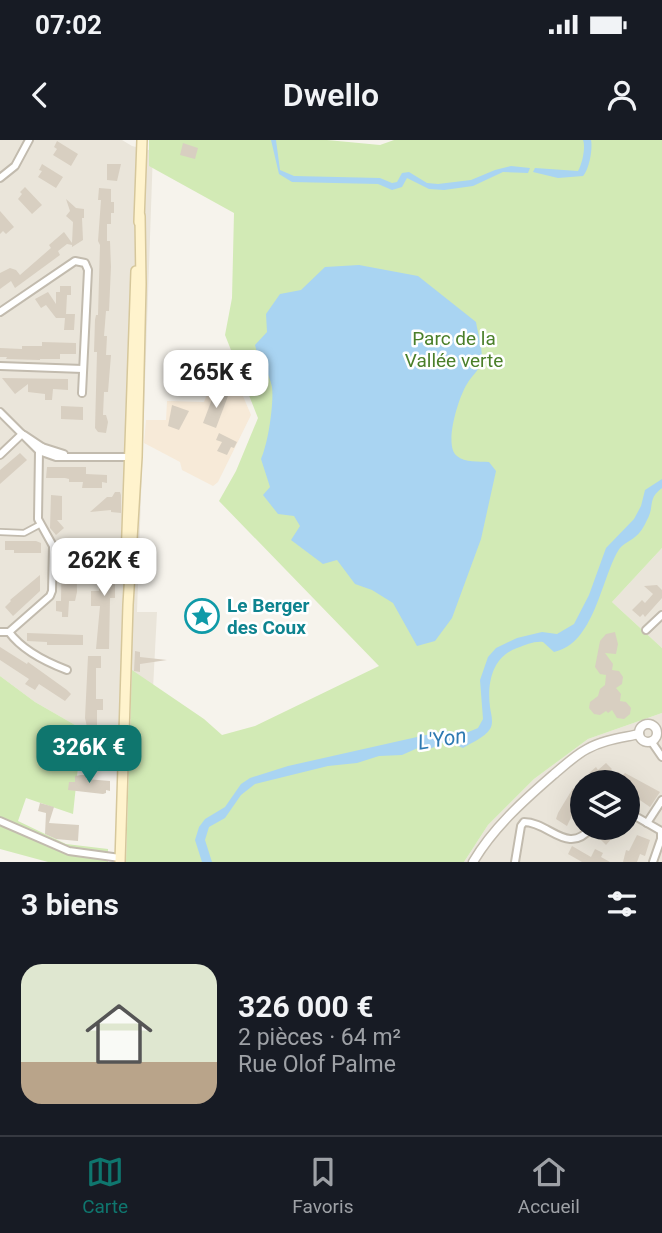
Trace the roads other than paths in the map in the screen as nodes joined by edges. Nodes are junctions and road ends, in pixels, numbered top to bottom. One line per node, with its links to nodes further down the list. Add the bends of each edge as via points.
1 (29, 140): 3 (street, via 15,166)
2 (142, 140): 12 (main road)
3 (0, 178)
4 (0, 312): 6 (street, via 75,261 85,262)
5 (0, 366): 6 (street)
6 (83, 369): 7 (street)
7 (82, 393)
8 (0, 412): 9 (street)
9 (22, 434): 10 (street); 11 (street)
10 (41, 449): 12 (street, via 56,457); 13 (street)
11 (0, 455)
12 (133, 457): 29 (main road)
13 (39, 525): 14 (street, via 24,533); 18 (street, via 53,545 52,591)
14 (0, 532)
15 (662, 615): 16 (street)
16 (646, 630)
17 (0, 632): 18 (street)
18 (9, 632): 19 (street, via 49,663)
19 (67, 670)
20 (660, 731): 21 (street, via 645,723); 22 (street)
21 (639, 734): 22 (street, via 643,741); 30 (street, via 602,743 568,762 495,831)
22 (651, 741): 23 (street)
23 (662, 757)
24 (662, 800): 27 (street)
25 (640, 819): 27 (street)
26 (0, 821): 29 (street, via 69,850)
27 (647, 823): 32 (street, via 661,831)
28 (570, 838): 31 (street, via 524,822)
29 (120, 860)
30 (473, 862)
31 (515, 862)
32 (653, 862)

